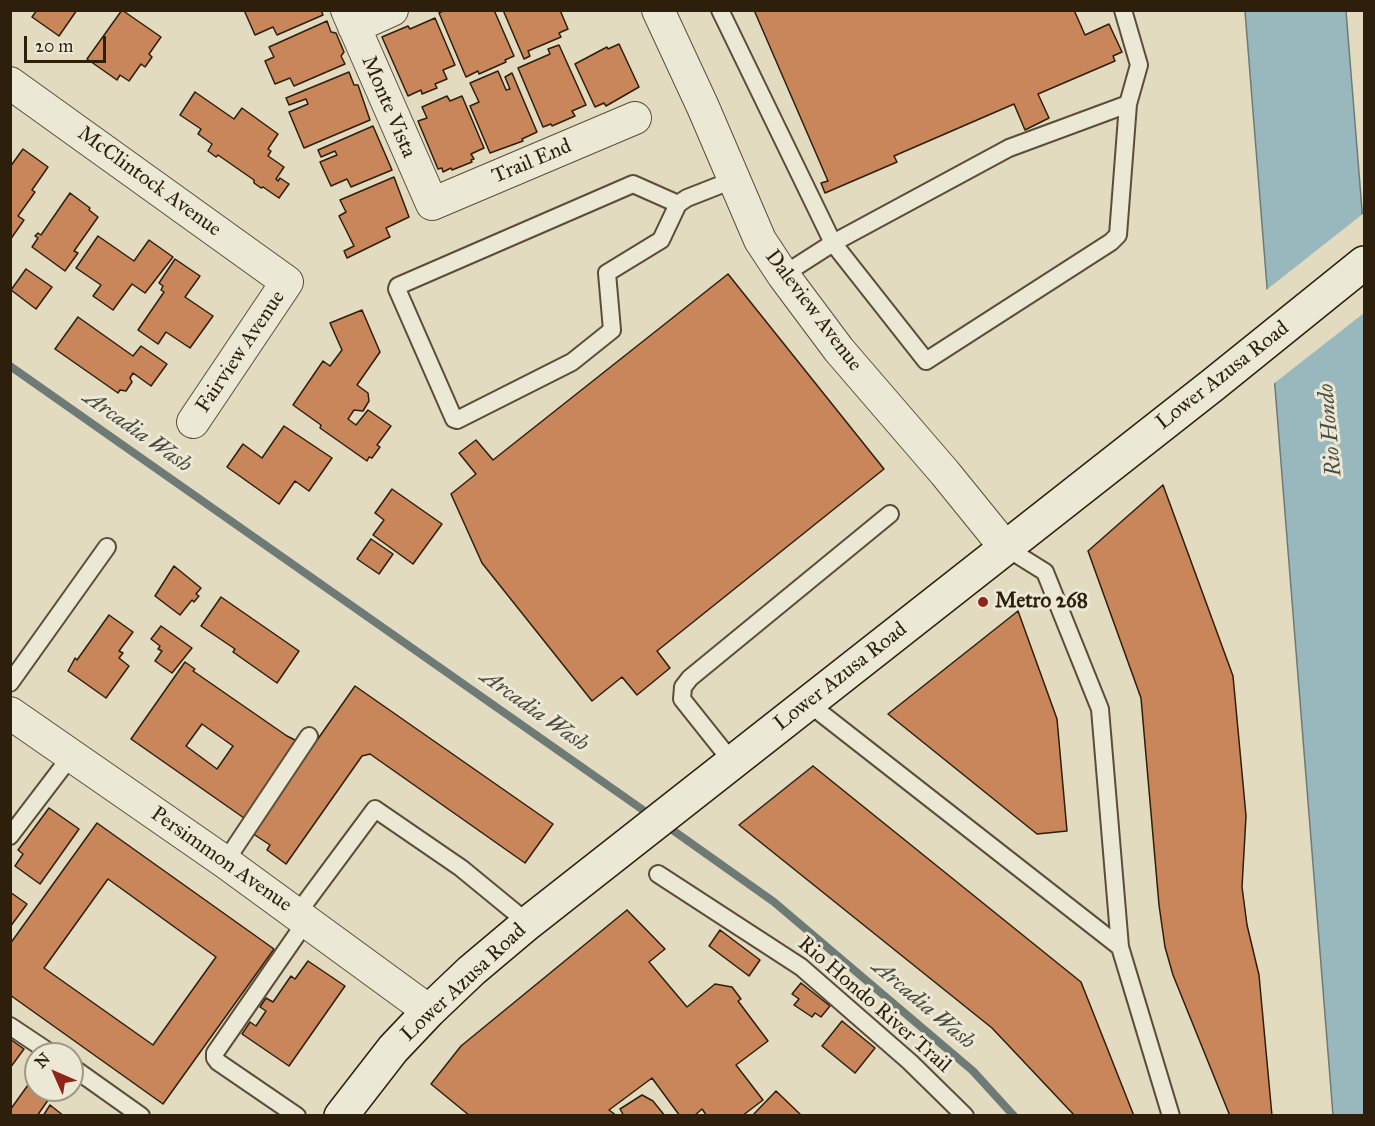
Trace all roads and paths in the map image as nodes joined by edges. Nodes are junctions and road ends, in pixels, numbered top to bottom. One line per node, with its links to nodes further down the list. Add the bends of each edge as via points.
1 (392, 10): 5 (street)
2 (658, 10): 9 (street, Daleview Avenue)
3 (720, 10): 12 (lane)
4 (1123, 10): 7 (lane, via 1138,65)
5 (350, 19): 10 (street, Monte Vista)
6 (10, 83): 15 (street, McClintock Avenue)
7 (1128, 104): 12 (lane, via 1009,148); 12 (lane, via 1118,235 926,361)
8 (635, 118): 10 (street, Trail End)
9 (733, 180): 11 (lane); 14 (street, Daleview Avenue, via 760,240)
10 (430, 203)
11 (678, 204): 11 (lane, via 633,184 398,286 454,419 572,362 612,330 607,273 661,240)
12 (833, 243): 14 (lane)
13 (1365, 263): 19 (main road, Lower Azusa Road)
14 (783, 275): 19 (street, Daleview Avenue, via 839,350)
15 (287, 281): 16 (street, Fairview Avenue)
16 (193, 422)
17 (890, 514): 25 (lane, via 683,687 682,699)
18 (107, 547): 20 (lane)
19 (1005, 547): 21 (main road, Lower Azusa Road); 31 (lane, via 1045,572 1100,709)
20 (10, 682)
21 (808, 703): 25 (main road, Lower Azusa Road); 31 (lane)
22 (10, 713): 24 (street, Persimmon Avenue)
23 (309, 736): 27 (lane)
24 (71, 756): 26 (lane); 27 (street, Persimmon Avenue)
25 (733, 763): 30 (main road, Lower Azusa Road)
26 (10, 836)
27 (225, 862): 29 (street, Persimmon Avenue)
28 (658, 874): 39 (lane, Rio Hondo River Trail, via 801,967)
29 (302, 917): 30 (lane, via 375,809 460,868); 32 (street, Persimmon Avenue); 37 (lane, via 214,1053 218,1062)
30 (528, 923): 32 (main road, Lower Azusa Road)
31 (1120, 947): 40 (lane)
32 (429, 1011): 38 (main road, Lower Azusa Road, via 393,1049)
33 (10, 1026): 34 (lane)
34 (34, 1042)
35 (84, 1076): 36 (lane)
36 (141, 1116)
37 (297, 1116)
38 (341, 1116)
39 (965, 1116)
40 (1171, 1116)

